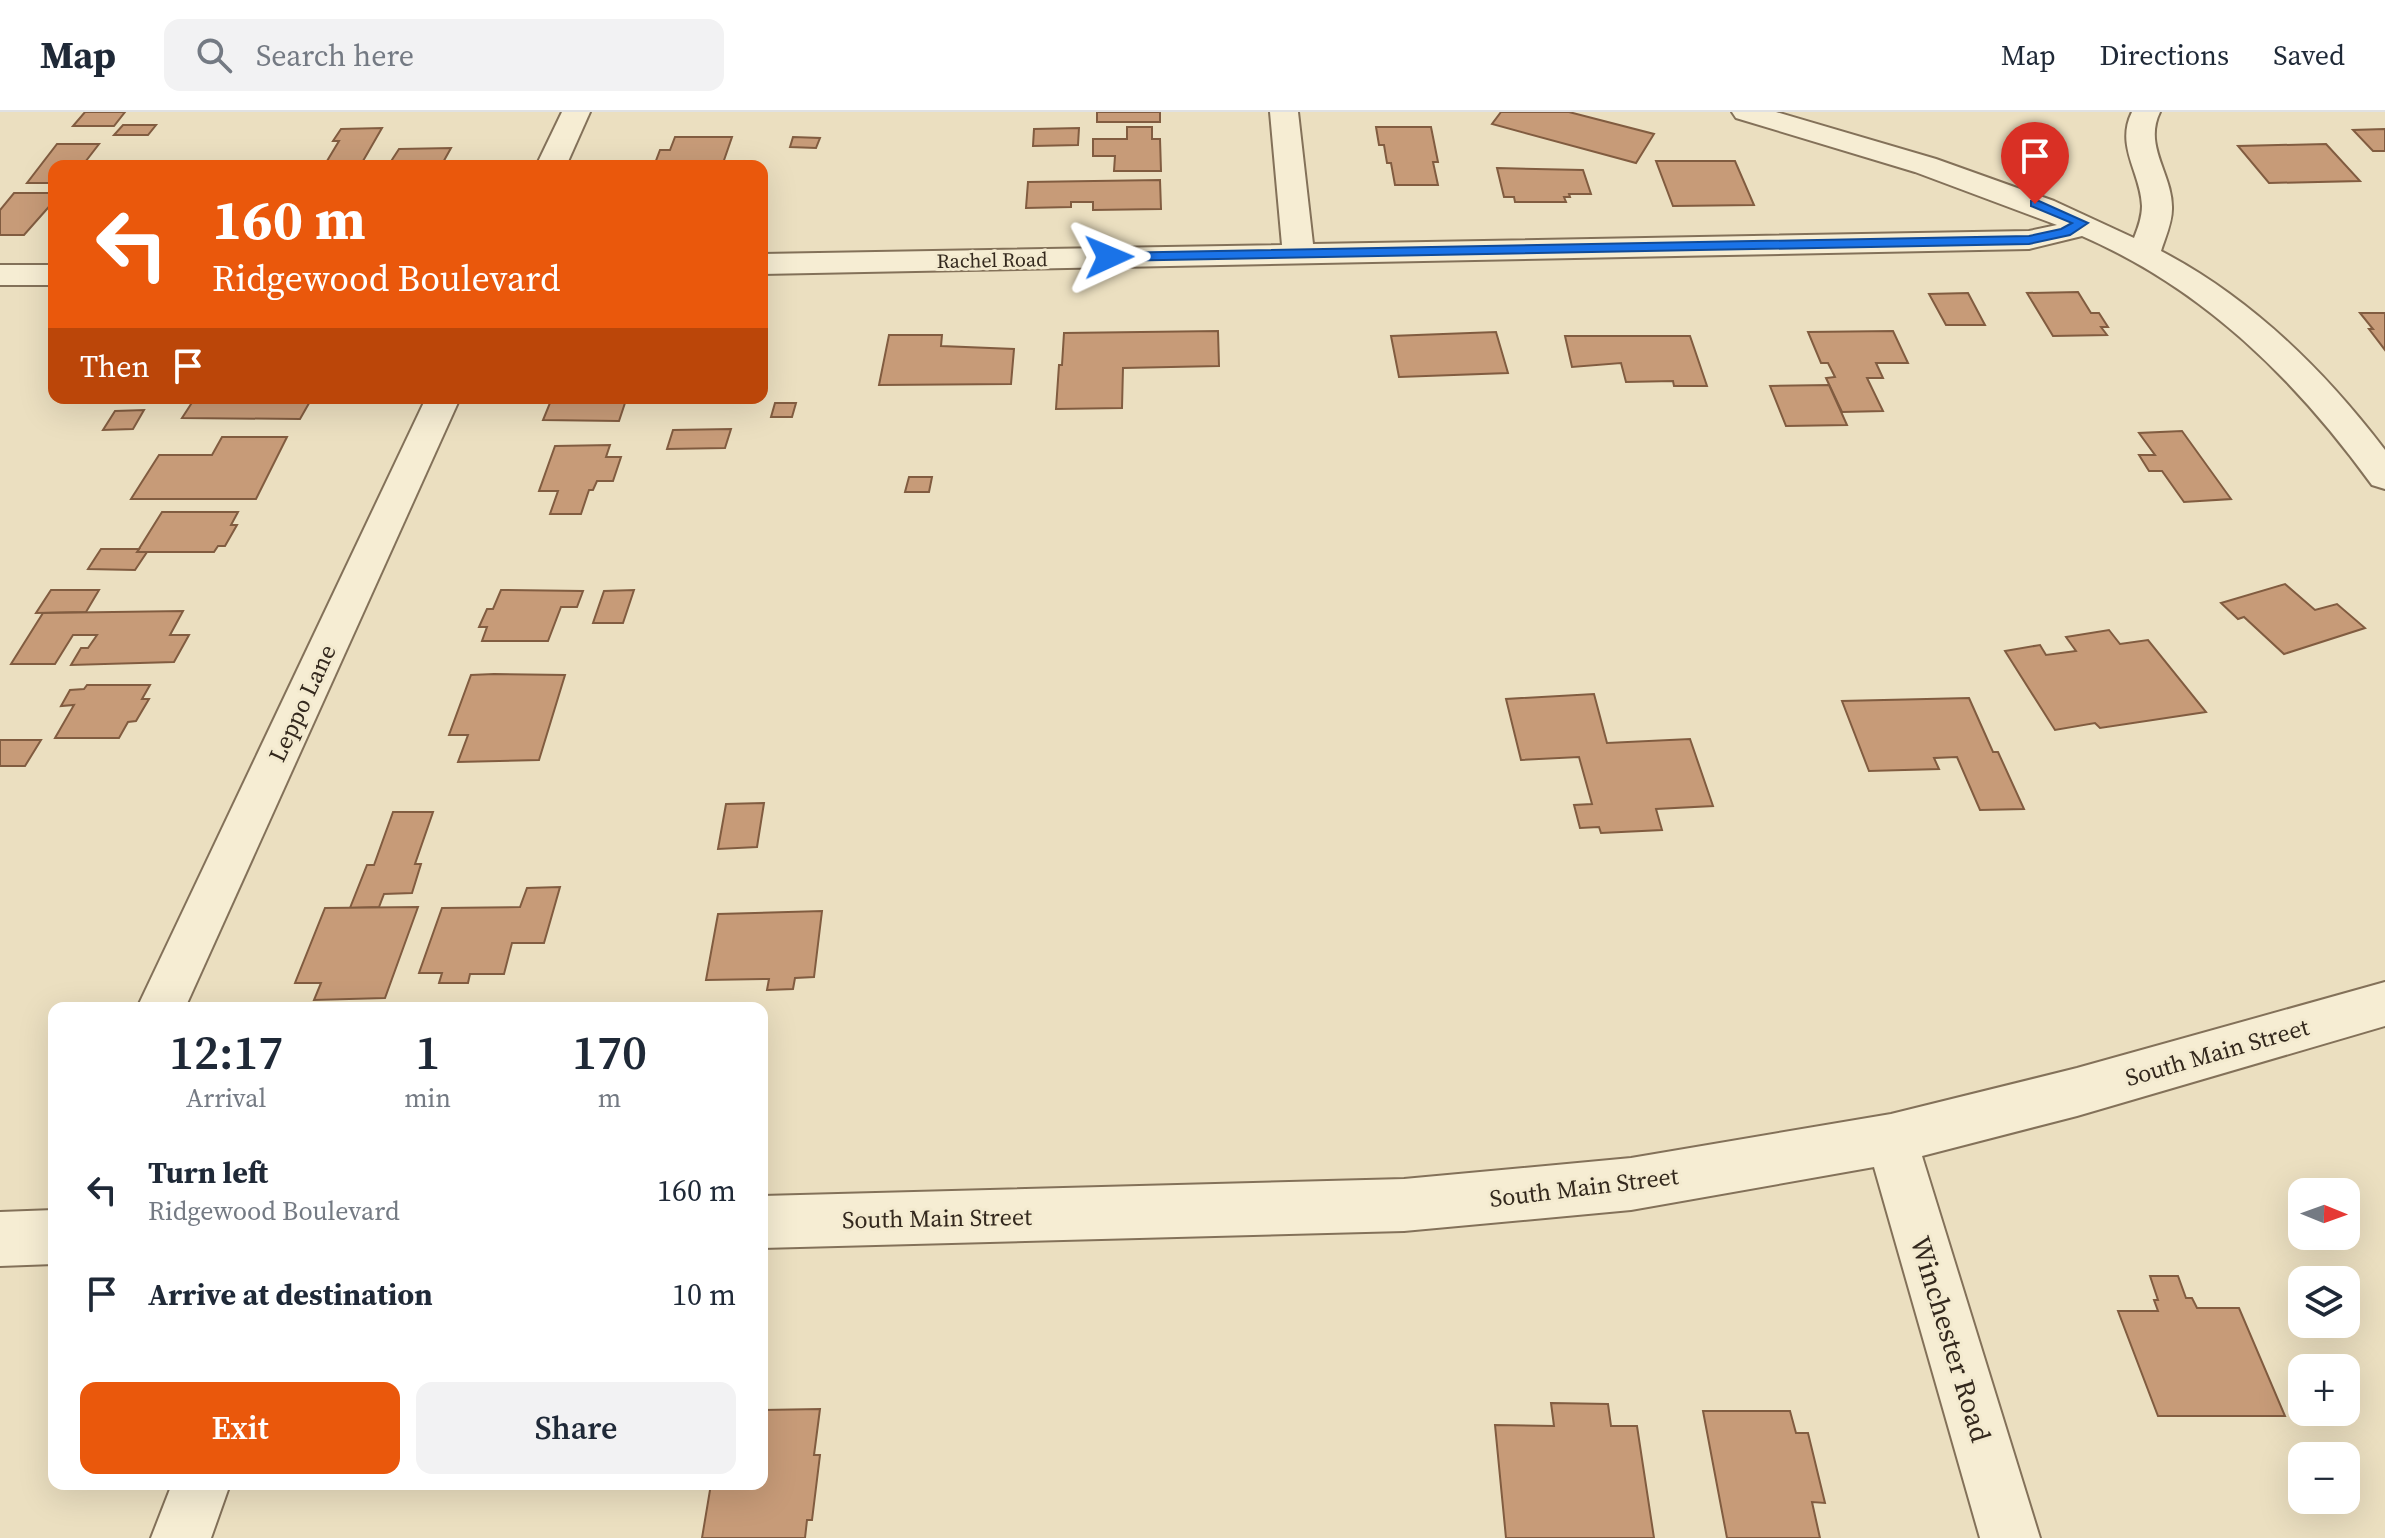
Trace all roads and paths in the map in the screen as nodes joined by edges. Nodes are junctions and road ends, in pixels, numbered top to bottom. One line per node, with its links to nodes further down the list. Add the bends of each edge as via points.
1 (576, 112): 5 (street)
2 (1284, 112): 7 (street)
3 (1746, 112): 6 (street, via 1999,190)
4 (2146, 112): 8 (street, via 2140,140 2157,207)
5 (554, 160)
6 (2082, 223): 7 (street, Rachel Road, via 2029,240); 8 (street)
7 (1298, 253): 9 (street, Rachel Road)
8 (2144, 255): 13 (street, via 2255,331 2310,382)
9 (768, 264)
10 (0, 275): 11 (street)
11 (48, 275)
12 (440, 404): 14 (street, Leppo Lane)
13 (2385, 476)
14 (164, 1002)
15 (2385, 1004): 16 (street, South Main Street)
16 (1891, 1139): 17 (street, South Main Street, via 1631,1184 1449,1201); 22 (street, Winchester Road)
17 (768, 1222)
18 (48, 1237): 19 (street)
19 (0, 1239)
20 (199, 1490): 21 (street)
21 (181, 1538)
22 (2010, 1538)

